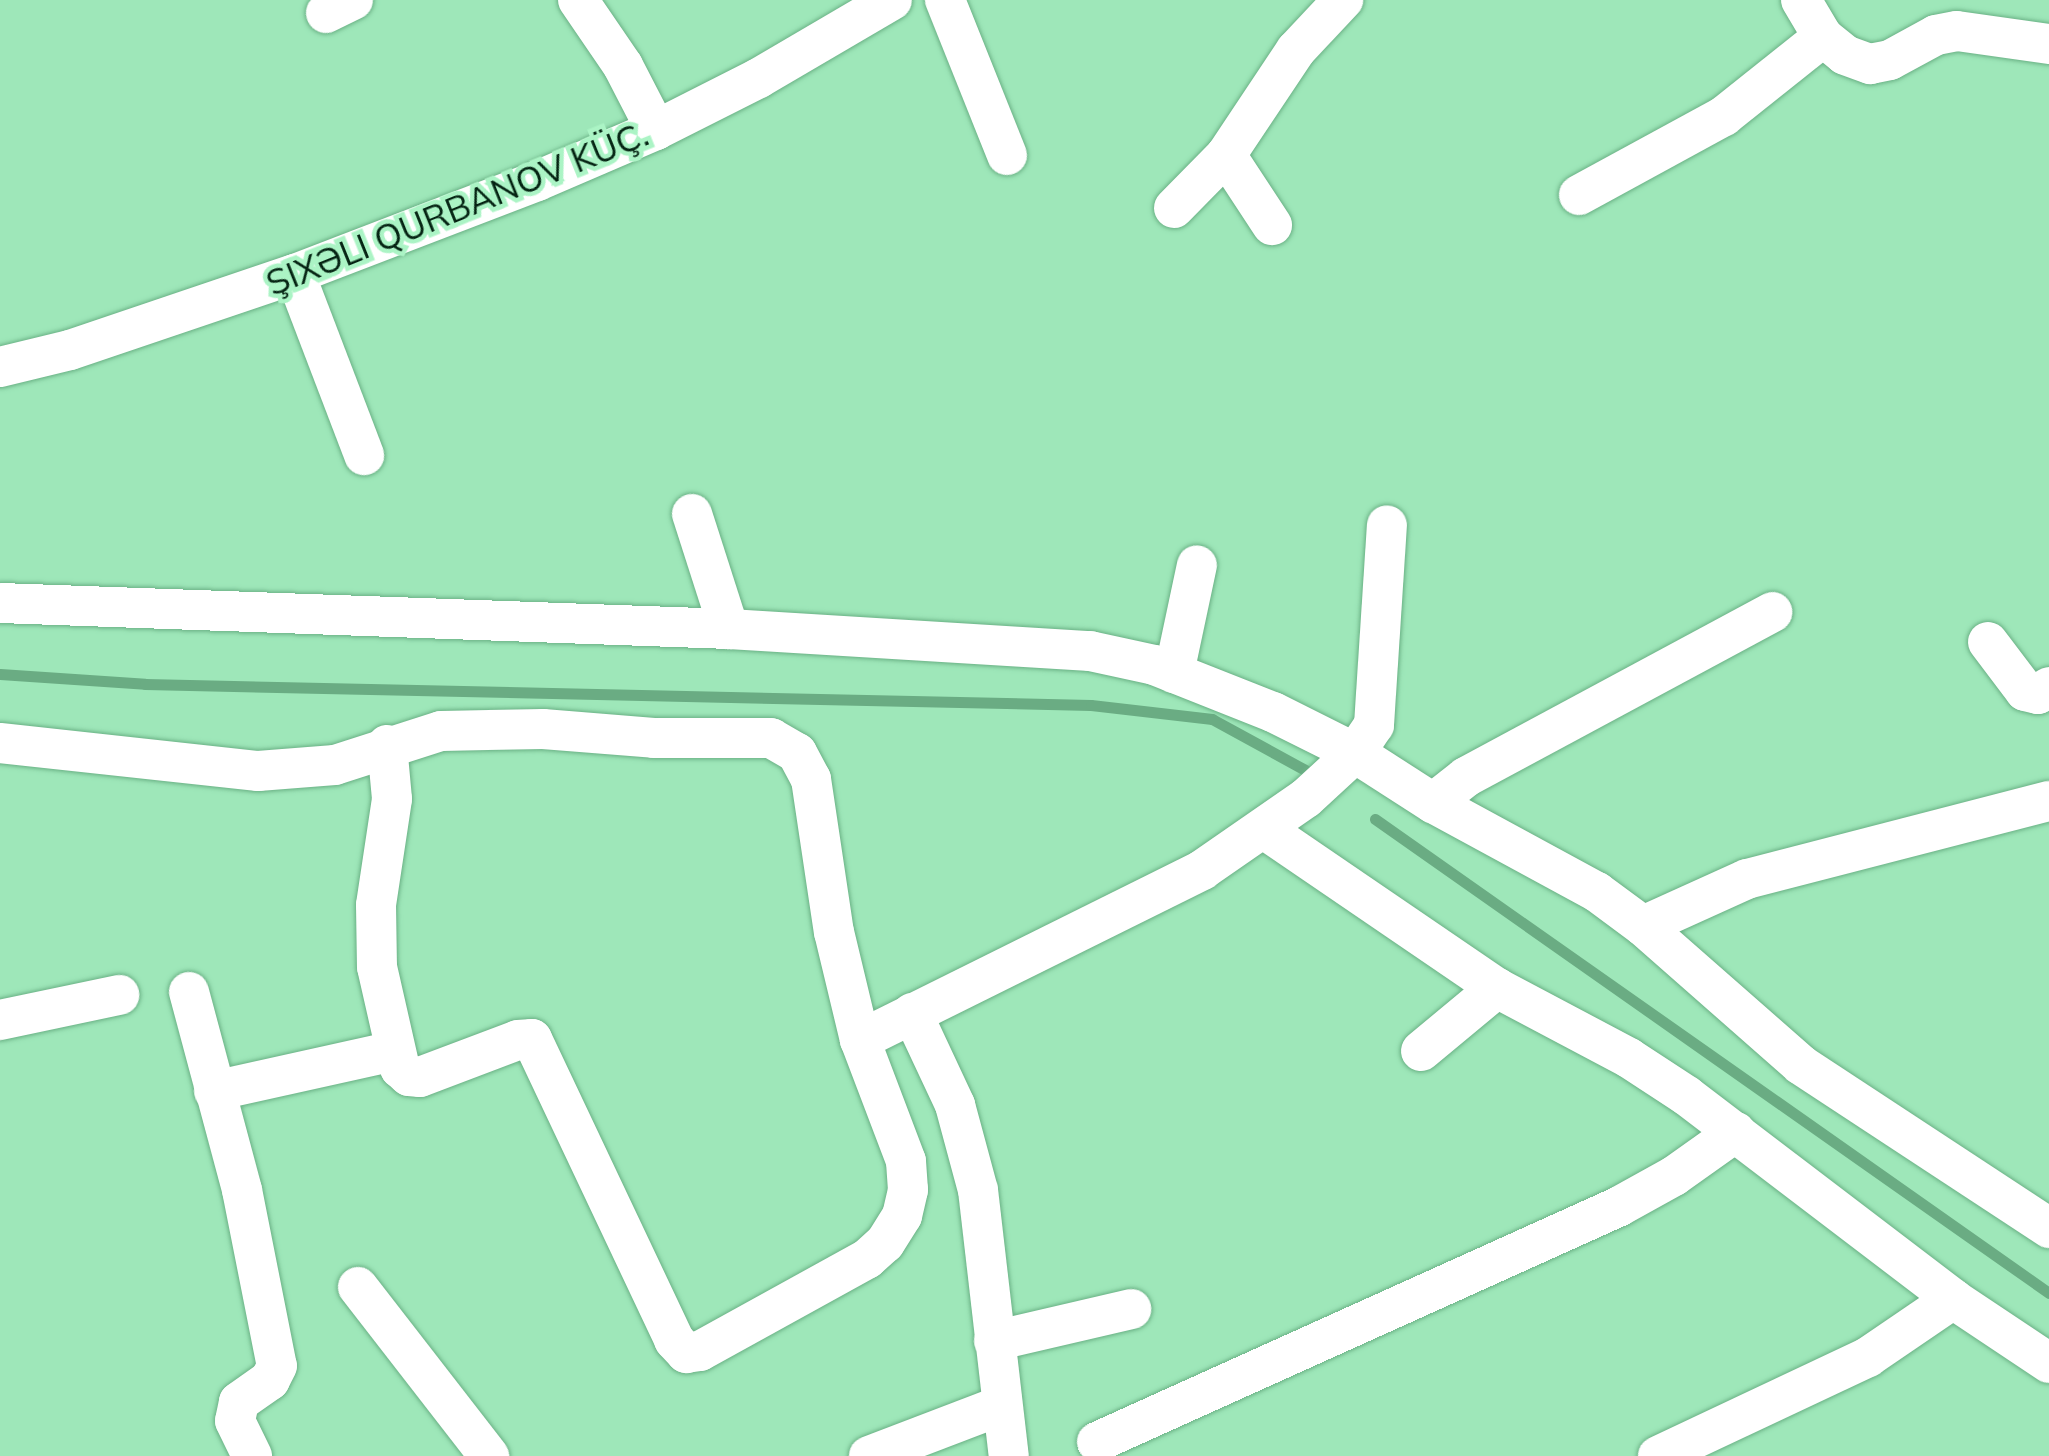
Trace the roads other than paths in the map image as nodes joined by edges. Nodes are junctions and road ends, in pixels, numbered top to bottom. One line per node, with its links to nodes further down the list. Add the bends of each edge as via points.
1 (578, 0): 8 (street)
2 (892, 0): 8 (street)
3 (945, 0): 9 (street)
4 (1343, 0): 10 (street, via 1296,50)
5 (1801, 0): 6 (street)
6 (1822, 37): 7 (street, via 1845,56 1870,64 1957,31); 11 (street, via 1724,116)
7 (2049, 44)
8 (656, 130): 14 (street)
9 (1006, 155)
10 (1226, 155): 12 (street); 13 (street)
11 (1578, 195)
12 (1174, 208)
13 (1272, 225)
14 (295, 274): 15 (street); 16 (street)
15 (0, 368)
16 (364, 454)
17 (692, 514): 22 (street)
18 (1387, 525): 28 (street, via 1374,726)
19 (1198, 565): 24 (street)
20 (0, 603): 22 (street)
21 (1772, 612): 30 (street, via 1466,777)
22 (729, 629): 24 (street, via 1090,652)
23 (1988, 642): 25 (street, via 2024,691)
24 (1174, 673): 28 (street)
25 (2049, 688)
26 (0, 743): 27 (street, via 258,771 336,765)
27 (388, 745): 38 (street, via 441,731 542,728 654,738 772,738 797,753 811,779 834,932); 39 (street, via 392,799 376,905 377,967)
28 (1355, 753): 30 (street); 31 (street)
29 (2049, 801): 32 (street, via 1746,879)
30 (1432, 802): 32 (street, via 1597,892)
31 (1264, 829): 33 (street); 36 (street, via 1202,870)
32 (1643, 926): 43 (street, via 1801,1066)
33 (1497, 988): 40 (street); 42 (street, via 1629,1058)
34 (190, 992): 41 (street)
35 (119, 994): 37 (street)
36 (912, 1013): 38 (street); 47 (street, via 966,1140 987,1254)
37 (0, 1020)
38 (860, 1040): 39 (street, via 906,1161 902,1216 867,1259 686,1353 674,1340 532,1039 420,1077 400,1068)
39 (394, 1051): 41 (street)
40 (1421, 1051)
41 (214, 1091): 51 (street, via 242,1190 277,1366 270,1380 239,1402 234,1421)
42 (1736, 1132): 45 (street); 50 (street, via 1618,1207)
43 (2049, 1228)
44 (358, 1287): 52 (street)
45 (1953, 1300): 48 (street); 55 (street, via 1868,1357)
46 (1131, 1309): 47 (street)
47 (994, 1341): 49 (street)
48 (2049, 1363)
49 (1000, 1406): 53 (street); 54 (street)
50 (1098, 1442)
51 (252, 1456)
52 (489, 1456)
53 (869, 1456)
54 (1009, 1456)
55 (1658, 1456)

